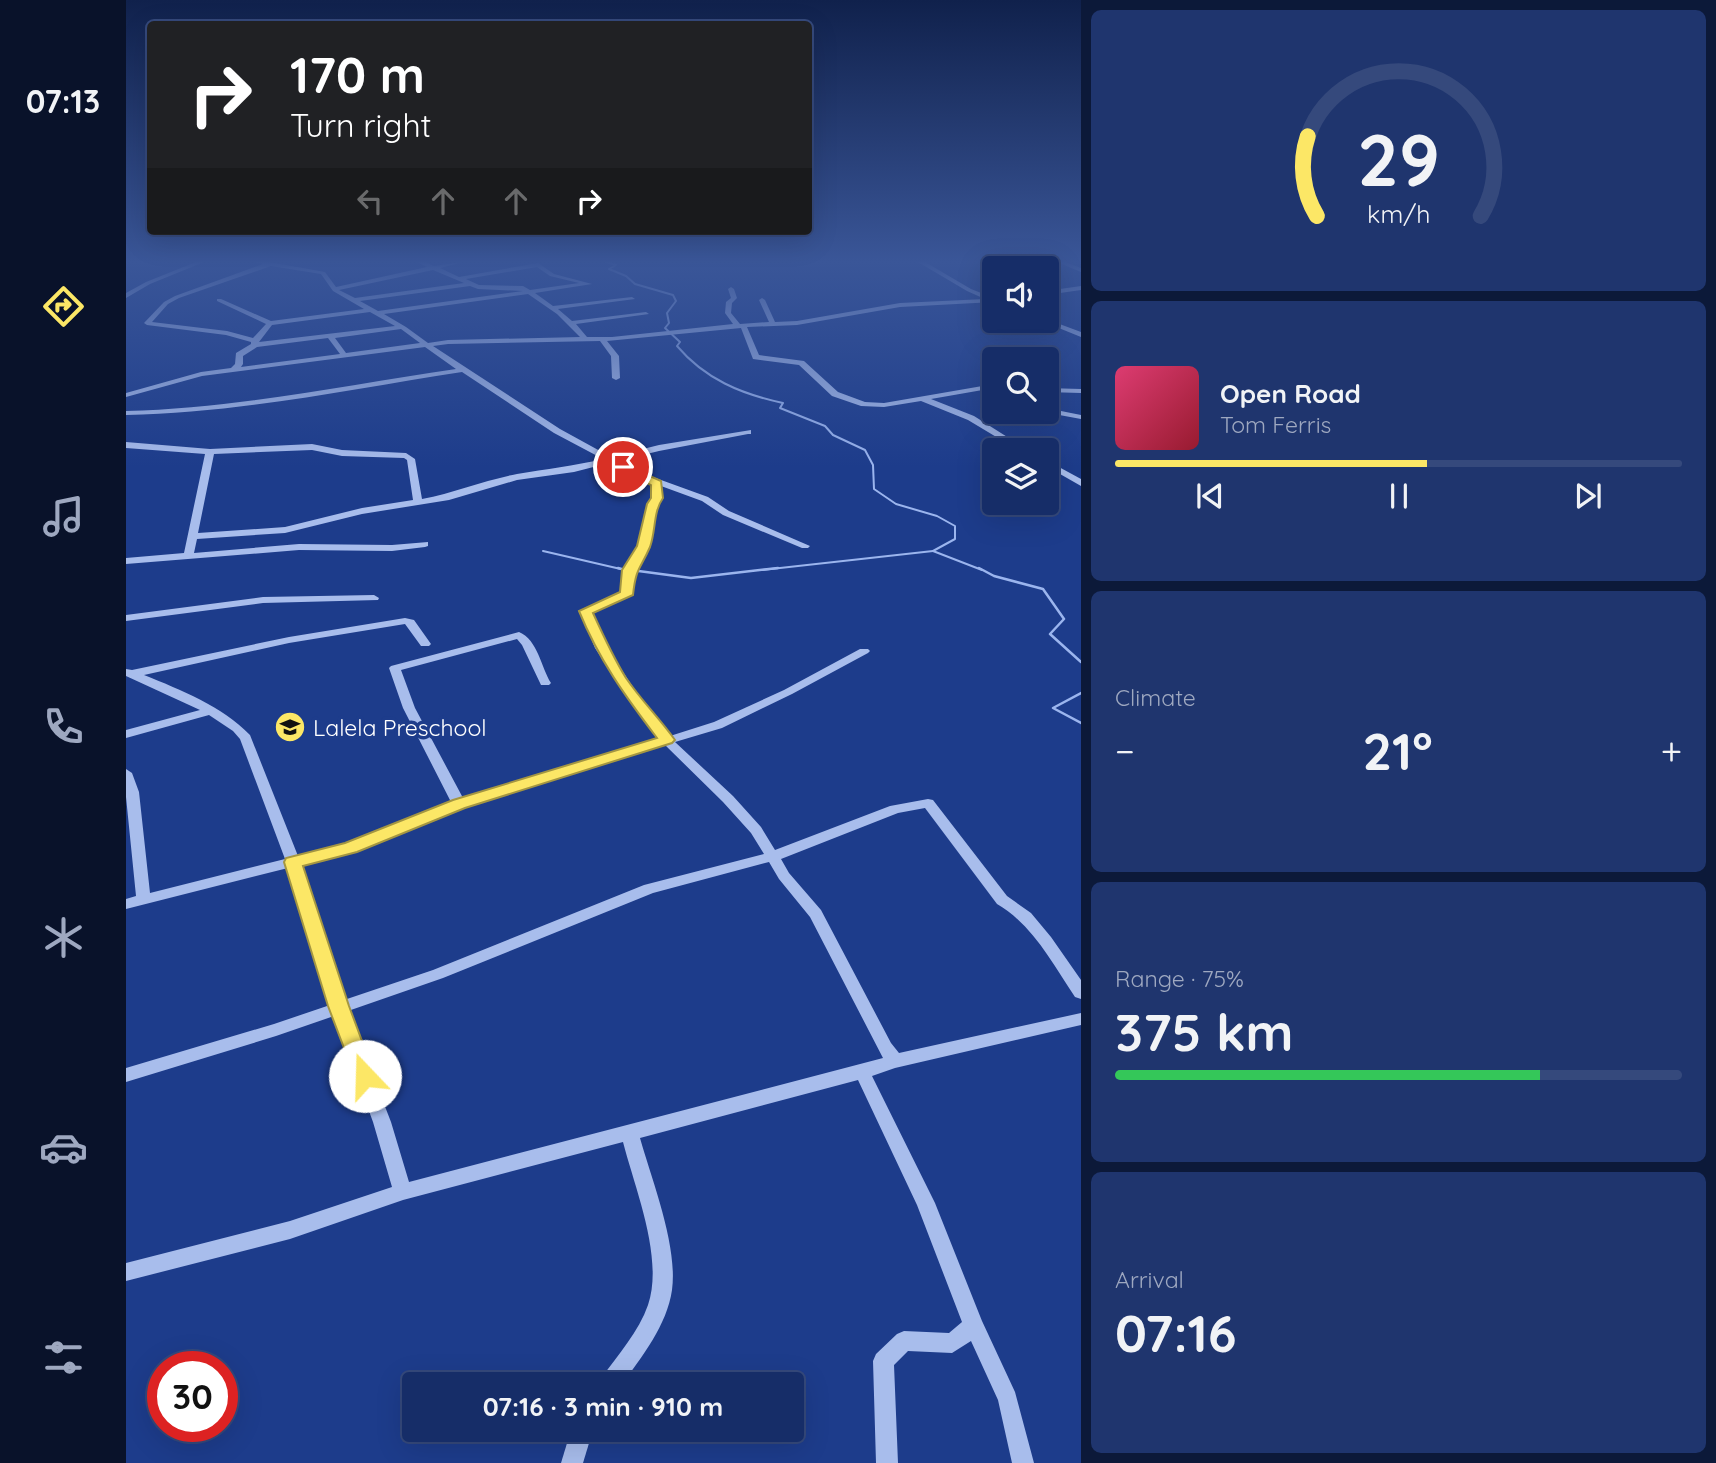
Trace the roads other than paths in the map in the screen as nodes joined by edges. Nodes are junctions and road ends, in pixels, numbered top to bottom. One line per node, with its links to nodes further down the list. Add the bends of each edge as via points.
1 (204, 330): 11 (street)
2 (265, 330): 11 (street)
3 (376, 330): 8 (street)
4 (406, 330): 12 (street)
5 (577, 330): 10 (street)
6 (691, 330): 9 (street)
7 (743, 330): 21 (street, via 756,357 801,363 835,394 872,405)
8 (330, 336): 11 (street); 13 (street)
9 (602, 339): 10 (street); 16 (street, via 615,356)
10 (585, 340): 12 (street)
11 (255, 343): 14 (street, via 239,355)
12 (426, 346): 13 (street); 15 (street)
13 (345, 356): 14 (street)
14 (234, 369): 20 (street)
15 (463, 370): 23 (street, via 239,404); 29 (street)
16 (616, 378)
17 (982, 389): 21 (street)
18 (1059, 390): 19 (street)
19 (1081, 391)
20 (126, 395)
21 (923, 399): 26 (street, via 971,418)
22 (1059, 413): 24 (street)
23 (126, 414)
24 (1081, 417)
25 (748, 432): 29 (street)
26 (1004, 438)
27 (126, 445): 28 (street)
28 (210, 452): 33 (street, via 312,447 406,456 414,467); 34 (street)
29 (610, 460): 31 (street); 33 (street, via 516,477)
30 (1059, 471): 32 (street)
31 (657, 483): 36 (street, via 705,499 726,513); 47 (street, via 644,546 629,570 626,595 586,611 619,678)
32 (1081, 484)
33 (418, 503): 34 (street, via 273,532)
34 (192, 536): 37 (street)
35 (425, 544): 37 (street)
36 (805, 546)
37 (188, 556): 38 (street)
38 (126, 561)
39 (374, 598): 40 (street, via 294,597)
40 (126, 618)
41 (425, 644): 43 (street, via 405,621 289,639)
42 (864, 651): 47 (street, via 718,725)
43 (129, 673): 45 (street)
44 (544, 682): 49 (street, via 526,640 519,635 395,668)
45 (209, 711): 46 (street); 52 (street, via 246,738)
46 (126, 734)
47 (667, 740): 49 (street); 51 (street, via 728,799)
48 (126, 773): 50 (street, via 132,792)
49 (459, 804): 52 (street, via 350,848)
50 (129, 812): 53 (street)
51 (774, 856): 55 (street, via 895,809 928,803 1002,900 1027,918); 56 (street, via 649,888 438,974); 58 (street, via 784,876 825,926)
52 (293, 862): 53 (street); 56 (street)
53 (144, 900): 54 (street)
54 (126, 904)
55 (1081, 993)
56 (338, 1006): 60 (street); 62 (street)
57 (1081, 1019): 58 (street)
58 (895, 1061): 59 (street)
59 (862, 1073): 61 (street); 64 (street, via 926,1203)
60 (126, 1075)
61 (629, 1131): 62 (street); 65 (street, via 663,1283 639,1344)
62 (403, 1192): 63 (street, via 290,1230)
63 (126, 1272)
64 (974, 1326): 68 (street, via 952,1343 904,1341 883,1360); 69 (street, via 1008,1399)
65 (619, 1372)
66 (578, 1442): 67 (street)
67 (572, 1463)
68 (887, 1463)
69 (1023, 1463)

